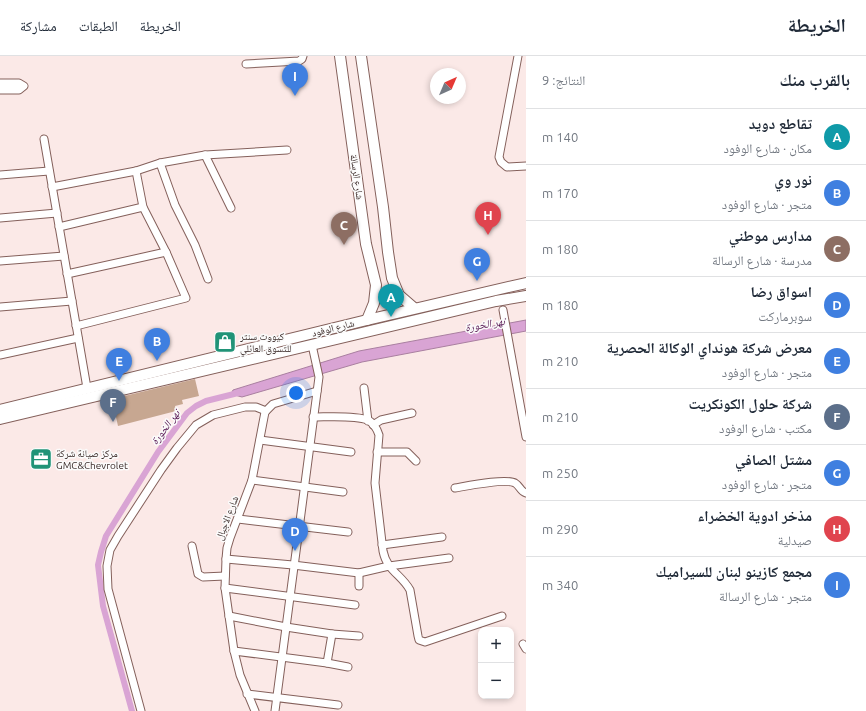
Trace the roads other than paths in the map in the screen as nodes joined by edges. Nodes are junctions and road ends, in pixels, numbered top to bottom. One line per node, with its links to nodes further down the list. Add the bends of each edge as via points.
1 (302, 56): 5 (street, via 299,61)
2 (340, 56): 24 (main road, شارع الرسالة, via 366,244)
3 (361, 56): 23 (main road)
4 (518, 56): 12 (street, via 499,157 502,164 507,167)
5 (246, 64)
6 (0, 82): 7 (street, via 19,83 24,86 19,90)
7 (0, 90)
8 (44, 139): 13 (street)
9 (288, 150): 10 (street)
10 (205, 155): 11 (street); 18 (street)
11 (160, 163): 14 (street); 28 (street)
12 (526, 166)
13 (49, 171): 15 (street); 16 (street)
14 (136, 171): 16 (street); 17 (street)
15 (0, 175)
16 (52, 187): 19 (street)
17 (143, 207): 21 (street); 22 (street)
18 (231, 208)
19 (57, 213): 20 (street); 21 (street)
20 (0, 218)
21 (59, 227): 25 (street)
22 (166, 252): 27 (street); 36 (street, via 186,298)
23 (388, 252): 24 (main road, via 382,258); 33 (main road, via 396,289 403,300)
24 (370, 255): 35 (main road, شارع الرسالة, via 376,291)
25 (64, 256): 26 (street); 27 (street)
26 (0, 261)
27 (67, 274): 31 (street)
28 (208, 279)
29 (526, 283): 33 (main road, شارع الوفود)
30 (526, 296): 38 (main road, شارع الوفود)
31 (72, 301): 32 (street); 36 (street)
32 (0, 306)
33 (414, 308): 35 (main road, شارع الوفود)
34 (502, 310): 49 (street)
35 (367, 320): 40 (main road, شارع الوفود)
36 (76, 326): 37 (street)
37 (78, 338): 39 (street); 40 (street)
38 (312, 345): 42 (street, via 319,377); 47 (main road, شارع الوفود)
39 (0, 355)
40 (87, 388): 43 (main road, شارع الوفود)
41 (364, 388): 48 (street)
42 (317, 391): 44 (street, via 276,403); 46 (street)
43 (0, 410)
44 (266, 411): 50 (street, شارع الاجبال, via 262,419); 88 (street, via 256,407 245,408 213,415 196,425 176,448 110,550 107,566 108,589)
45 (412, 413): 48 (street)
46 (314, 416): 48 (street, via 350,418); 51 (street)
47 (0, 419)
48 (371, 423): 53 (street, via 379,435)
49 (526, 437)
50 (260, 440): 51 (street); 55 (street, شارع الاجبال)
51 (309, 447): 52 (street); 56 (street)
52 (351, 452)
53 (377, 452): 54 (street, via 407,452); 64 (street, via 376,493)
54 (416, 461)
55 (252, 480): 56 (street); 60 (street, شارع الاجبال)
56 (305, 487): 58 (street); 61 (street)
57 (455, 488): 59 (street, via 505,481 515,483 521,492)
58 (344, 492)
59 (526, 493)
60 (238, 519): 61 (street); 67 (street, شارع الاجبال, via 230,538)
61 (299, 527): 62 (street); 68 (street)
62 (348, 532)
63 (442, 537): 64 (street)
64 (382, 544): 69 (street)
65 (192, 546): 71 (street, via 198,574 203,577)
66 (449, 558): 69 (street)
67 (226, 559): 68 (street); 71 (street, شارع الاجبال)
68 (293, 565): 70 (street); 74 (street)
69 (388, 566): 70 (street); 77 (street, via 410,590 418,636 422,641)
70 (359, 572): 72 (street)
71 (226, 576): 73 (street, شارع الاجبال)
72 (359, 586)
73 (225, 588): 74 (street); 76 (street, شارع الاجبال)
74 (290, 596): 75 (street); 78 (street)
75 (355, 605)
76 (229, 616): 78 (street); 81 (street, شارع الاجبال)
77 (502, 616)
78 (286, 628): 79 (street); 82 (street)
79 (332, 634): 80 (street); 83 (street)
80 (359, 636)
81 (234, 651): 82 (street); 85 (street, شارع الاجبال)
82 (281, 657): 83 (street); 86 (street)
83 (328, 663): 84 (street)
84 (348, 667)
85 (247, 694): 86 (street); 89 (street, شارع الاجبال)
86 (276, 698): 87 (street); 90 (street)
87 (338, 705)
88 (141, 711)
89 (254, 711)
90 (275, 711)

